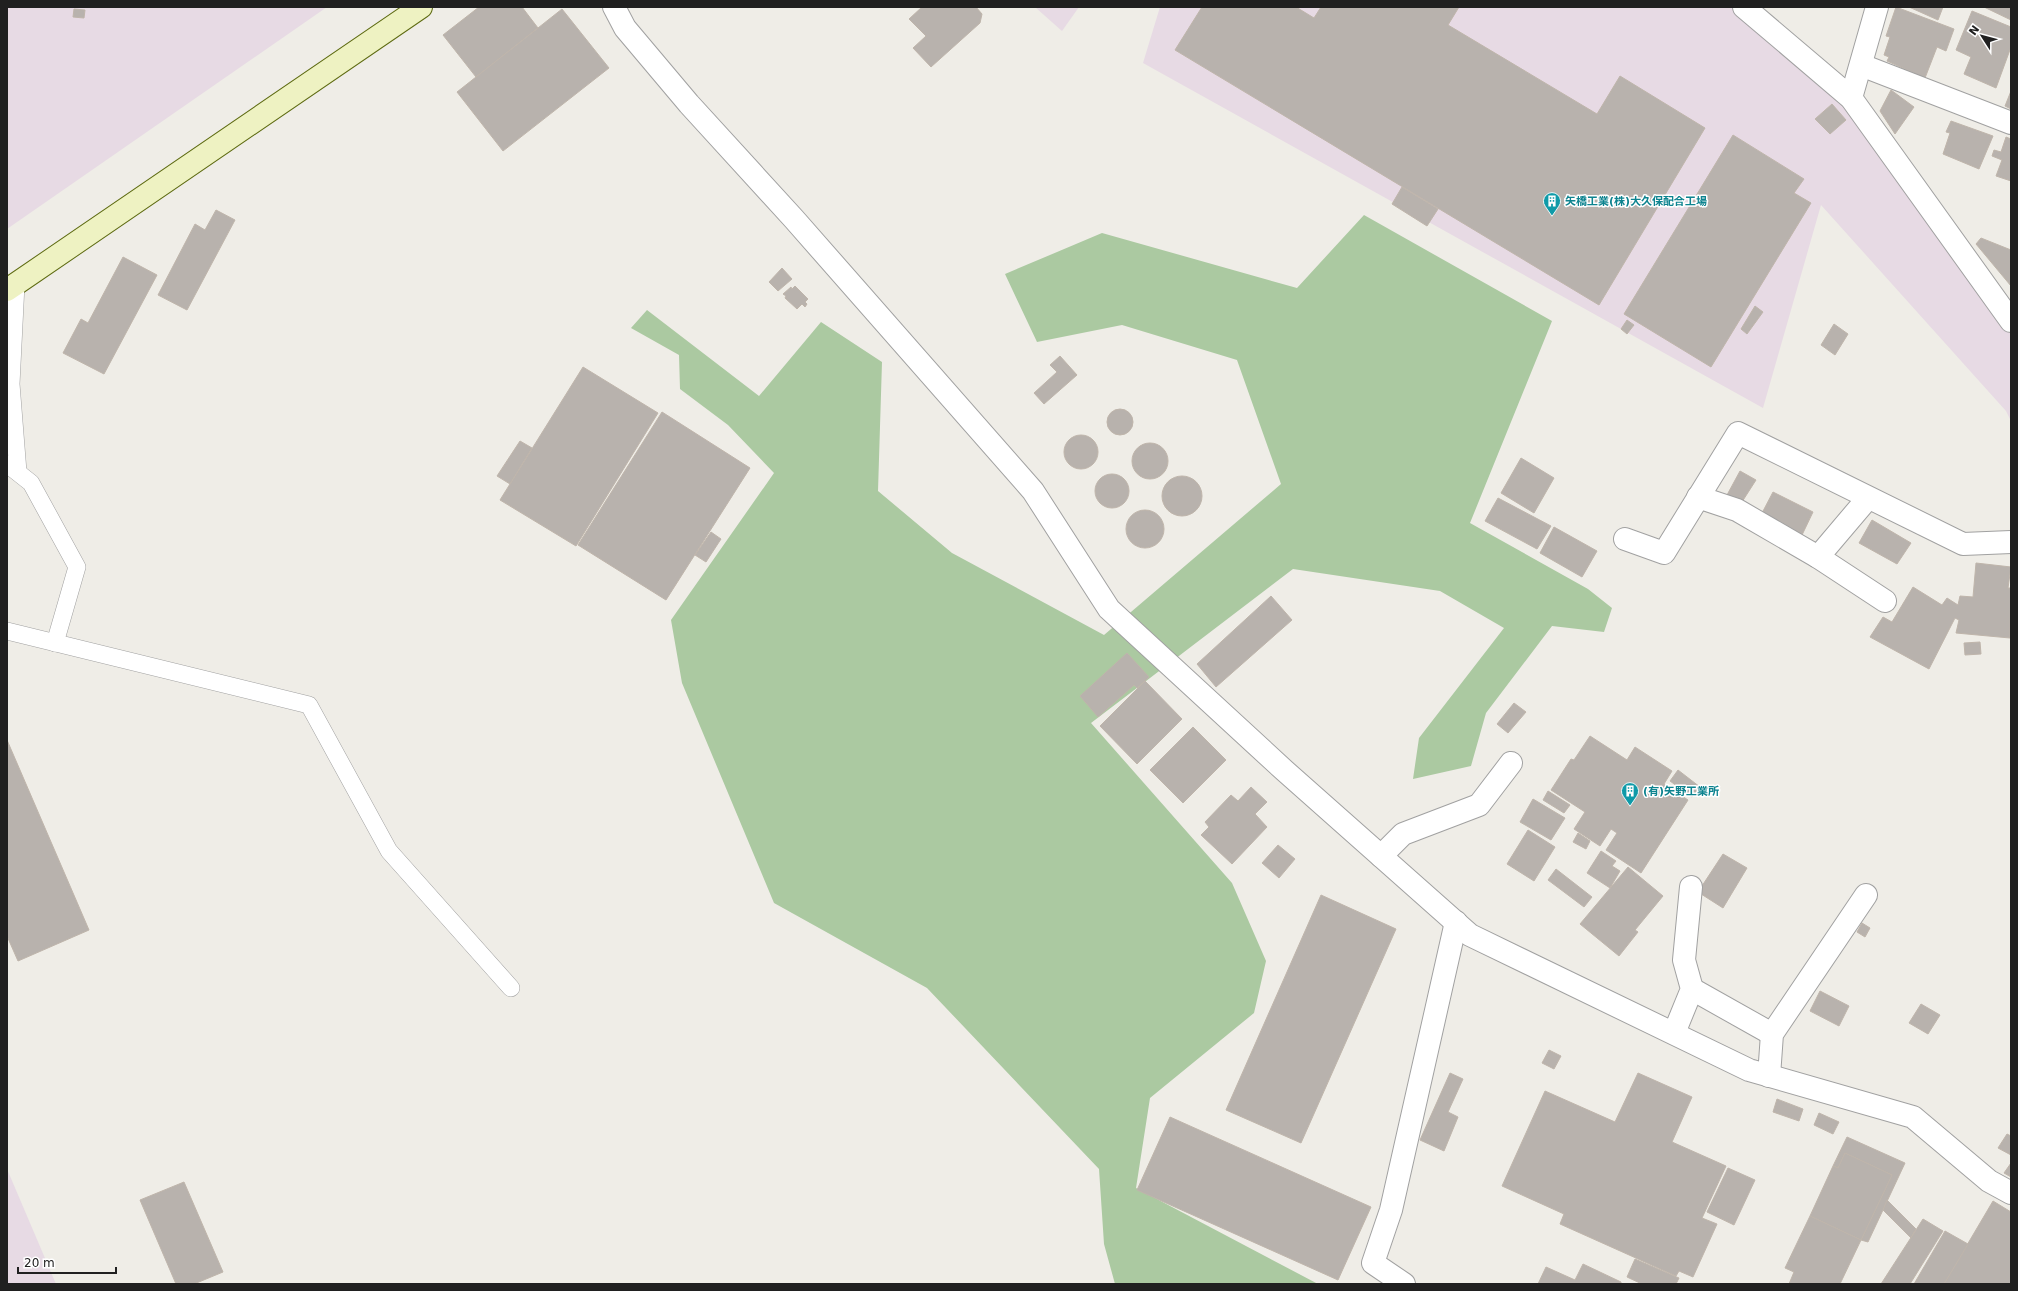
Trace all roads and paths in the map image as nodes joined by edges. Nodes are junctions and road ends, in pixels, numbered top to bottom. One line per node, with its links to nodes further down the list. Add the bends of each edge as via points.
1 (421, 7): 8 (street)
2 (614, 7): 20 (street, via 625,28 689,104 794,219 1033,491 1109,609)
3 (1744, 7): 6 (street)
4 (1877, 7): 5 (street)
5 (1861, 65): 6 (street); 7 (street)
6 (1851, 98): 9 (street)
7 (2011, 123)
8 (12, 287): 10 (lane)
9 (2011, 321)
10 (13, 468): 18 (lane, via 31,483 77,567)
11 (1698, 497): 12 (street, via 1738,433); 13 (street, via 1664,553); 15 (street, via 1737,510)
12 (1868, 498): 14 (street, via 1962,544); 15 (street)
13 (1625, 539)
14 (2011, 542)
15 (1818, 557): 16 (street)
16 (1885, 601)
17 (7, 631): 18 (lane)
18 (55, 643): 24 (lane, via 308,705 389,851)
19 (1511, 763): 20 (street, via 1479,805 1403,834)
20 (1381, 856): 23 (street)
21 (1691, 887): 25 (street, via 1684,960)
22 (1866, 895): 27 (street)
23 (1456, 922): 26 (street, via 1470,935); 30 (street, via 1390,1210 1372,1263)
24 (511, 988)
25 (1692, 989): 26 (street); 27 (street)
26 (1674, 1033): 28 (street, via 1749,1070)
27 (1772, 1034): 28 (street)
28 (1769, 1076): 29 (street, via 1913,1117 1989,1181)
29 (2011, 1192)
30 (1404, 1284)

